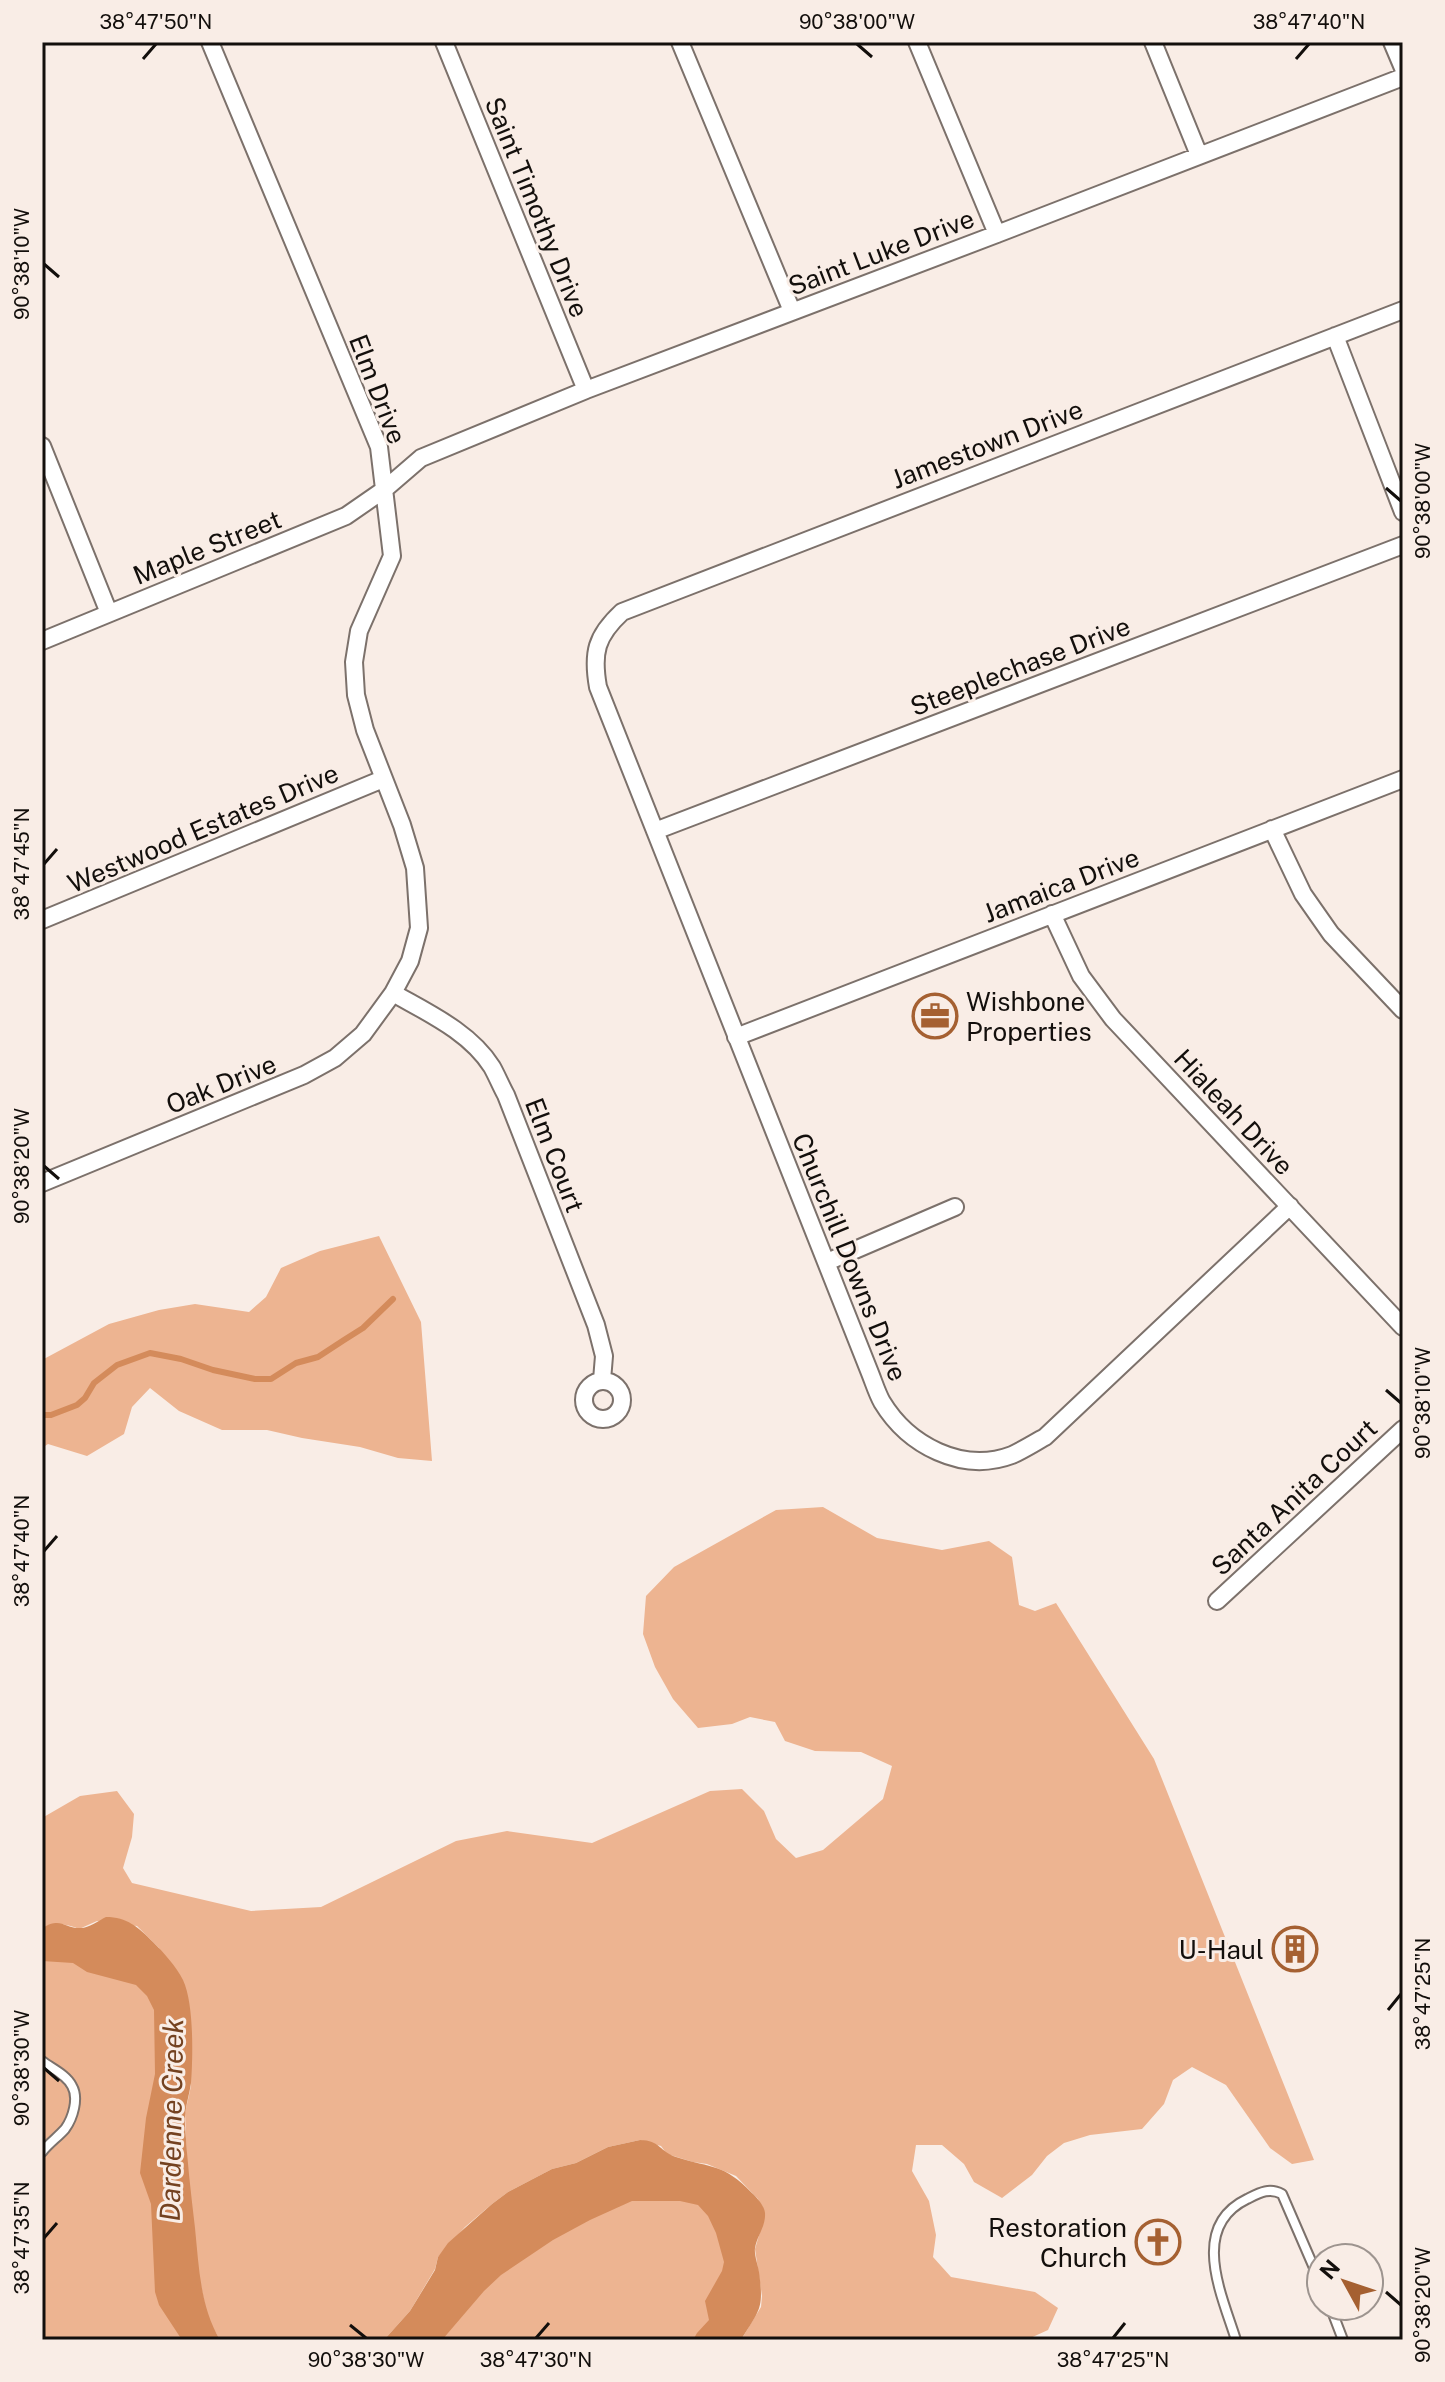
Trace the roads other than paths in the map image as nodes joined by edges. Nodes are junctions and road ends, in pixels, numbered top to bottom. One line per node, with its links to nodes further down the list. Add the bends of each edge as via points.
1 (210, 42): 16 (street, Elm Drive, via 379,447)
2 (444, 42): 14 (street, Saint Timothy Drive)
3 (680, 42): 12 (street)
4 (917, 42): 10 (street)
5 (1153, 42): 9 (street)
6 (1392, 42): 7 (street)
7 (1403, 68)
8 (1403, 77): 9 (street, Saint Luke Drive)
9 (1199, 155): 10 (street, Saint Luke Drive)
10 (997, 234): 12 (street, Saint Luke Drive)
11 (1403, 310): 13 (street, Jamestown Drive)
12 (792, 311): 14 (street, Saint Luke Drive)
13 (1335, 336): 17 (street); 20 (street, Jamestown Drive, via 622,612)
14 (586, 390): 16 (street, Saint Luke Drive, via 421,458)
15 (42, 446): 19 (street)
16 (385, 489): 19 (street, Maple Street, via 346,516); 22 (street, Elm Drive, via 392,556 359,631 354,662 356,695)
17 (1403, 512)
18 (1403, 545): 25 (street, Steeplechase Drive)
19 (109, 613): 21 (street, Maple Street)
20 (600, 638): 25 (street, Churchill Downs Drive, via 595,652 598,687)
21 (42, 641)
22 (383, 779): 27 (street, Westwood Estates Drive); 28 (street, Elm Drive, via 415,868 419,928)
23 (1403, 779): 24 (street, Jamaica Drive)
24 (1272, 829): 26 (street, Jamaica Drive); 29 (street, via 1303,894 1331,934)
25 (655, 831): 30 (street, Churchill Downs Drive)
26 (1052, 914): 30 (street, Jamaica Drive); 32 (street, Hialeah Drive, via 1081,976 1113,1019)
27 (42, 920)
28 (393, 993): 31 (street, Oak Drive, via 363,1034 304,1075); 36 (street, Elm Court, via 448,1024 491,1066 596,1325 604,1356)
29 (1403, 1010)
30 (736, 1037): 34 (street, Churchill Downs Drive)
31 (42, 1183)
32 (1290, 1206): 34 (street, Churchill Downs Drive, via 1045,1437 994,1459 949,1457 924,1446 900,1426 882,1402); 35 (street, Hialeah Drive)
33 (955, 1207): 34 (street)
34 (827, 1262)
35 (1403, 1327)
36 (602, 1380)
37 (1403, 1429): 38 (street, Santa Anita Court)
38 (1217, 1601)
39 (42, 2061): 40 (lane, via 72,2086 75,2103 71,2120)
40 (42, 2152)
41 (1305, 2247): 42 (lane, via 1282,2194 1275,2191 1235,2205 1223,2219 1214,2240 1214,2271)
42 (1236, 2340)

